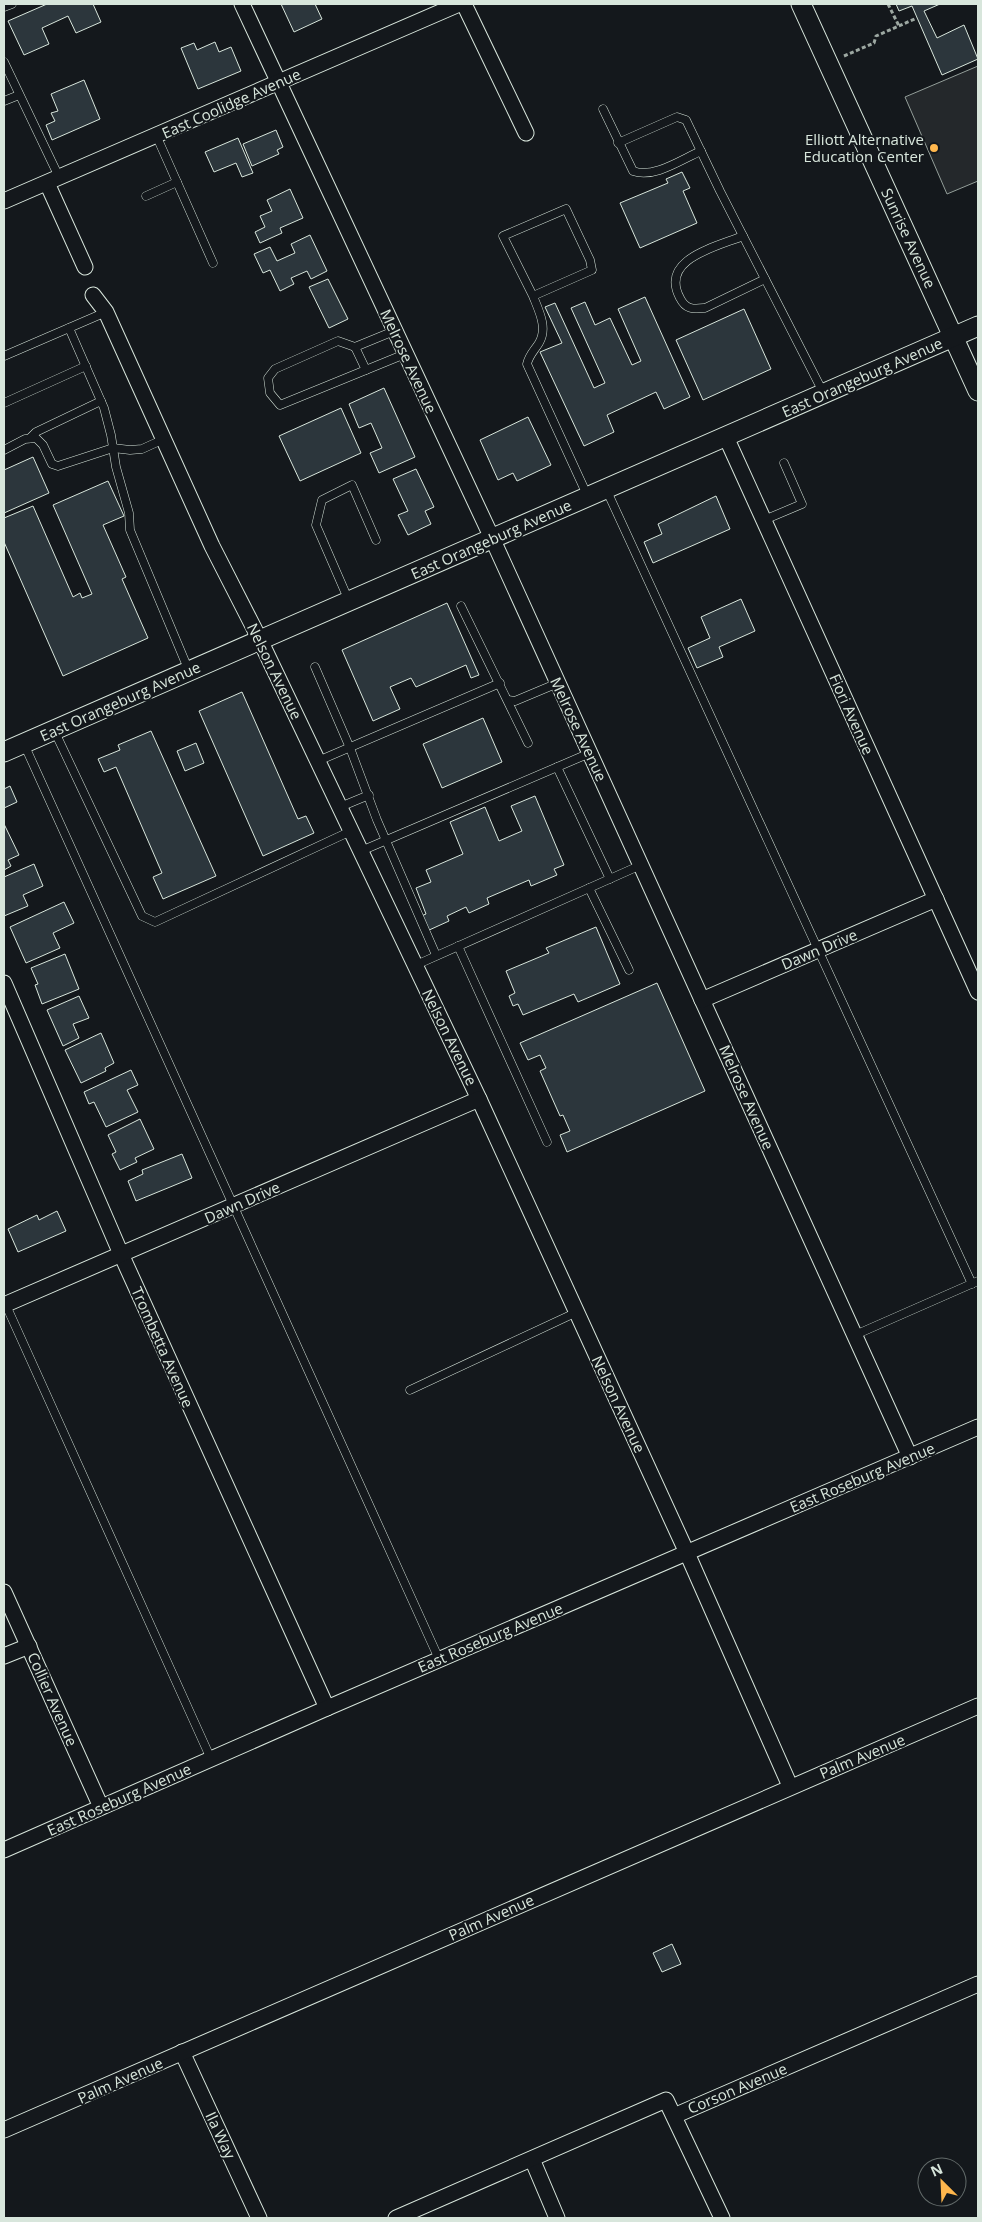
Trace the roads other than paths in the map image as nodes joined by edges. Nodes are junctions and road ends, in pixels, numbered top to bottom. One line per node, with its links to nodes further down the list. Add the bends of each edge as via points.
1 (12, 4): 6 (lane)
2 (242, 4): 8 (street, Melrose Avenue)
3 (459, 4): 8 (street, East Coolidge Avenue)
4 (464, 4): 12 (street)
5 (801, 4): 30 (street, Sunrise Avenue)
6 (4, 7)
7 (4, 62): 9 (lane)
8 (278, 82): 13 (street, East Coolidge Avenue); 29 (street, Melrose Avenue)
9 (19, 95): 10 (lane); 16 (lane)
10 (4, 101)
11 (603, 109): 14 (lane)
12 (526, 133)
13 (156, 135): 16 (street, East Coolidge Avenue); 17 (lane)
14 (618, 143): 15 (lane, via 634,171 641,174 657,171); 15 (lane, via 677,116 686,120)
15 (701, 151): 20 (lane)
16 (53, 180): 19 (street, East Coolidge Avenue); 22 (street)
17 (177, 182): 18 (lane); 21 (lane)
18 (146, 196)
19 (4, 201)
20 (743, 236): 23 (lane); 23 (lane, via 685,262 678,268 675,290 688,308 705,308)
21 (213, 263)
22 (85, 267)
23 (765, 280): 37 (lane)
24 (94, 295): 26 (street, Nelson Avenue)
25 (533, 296): 25 (lane, via 592,270 566,208 503,236); 47 (lane, via 544,332 527,364)
26 (106, 312): 28 (lane); 42 (street, Nelson Avenue)
27 (978, 326): 30 (street, East Orangeburg Avenue)
28 (69, 328): 33 (lane); 34 (lane)
29 (394, 330): 31 (lane); 32 (street, Melrose Avenue)
30 (954, 337): 36 (street, Sunrise Avenue); 37 (street, East Orangeburg Avenue)
31 (356, 347): 35 (lane); 35 (lane, via 338,342 275,369 268,378 270,392 280,406)
32 (405, 354): 35 (lane); 49 (street, Melrose Avenue)
33 (4, 356)
34 (86, 366): 38 (lane); 39 (lane)
35 (366, 370)
36 (978, 391)
37 (824, 394): 40 (street, East Orangeburg Avenue)
38 (101, 401): 41 (lane, via 36,432); 43 (lane)
39 (4, 403)
40 (726, 437): 46 (street, East Orangeburg Avenue); 48 (street, Fiori Avenue)
41 (30, 438): 43 (lane, via 36,438 43,445 52,464 58,466); 44 (lane)
42 (164, 439): 43 (lane, via 142,449); 53 (street, Nelson Avenue, via 212,546)
43 (113, 448): 55 (lane, via 130,530)
44 (4, 450)
45 (784, 463): 48 (lane, via 802,504)
46 (606, 489): 47 (street, East Orangeburg Avenue); 77 (lane)
47 (588, 497): 49 (street, East Orangeburg Avenue)
48 (764, 520): 75 (street, Fiori Avenue)
49 (492, 538): 51 (street, East Orangeburg Avenue); 56 (street, Melrose Avenue)
50 (376, 540): 51 (lane, via 352,486 322,500 316,525)
51 (349, 601): 53 (street, East Orangeburg Avenue)
52 (461, 606): 57 (lane)
53 (260, 640): 55 (street, East Orangeburg Avenue); 65 (street, Nelson Avenue)
54 (315, 667): 62 (lane)
55 (189, 671): 59 (street, East Orangeburg Avenue)
56 (558, 683): 58 (lane); 64 (street, Melrose Avenue)
57 (500, 684): 58 (lane); 62 (lane)
58 (508, 700): 60 (lane)
59 (54, 730): 61 (street, East Orangeburg Avenue); 69 (lane, via 142,916 154,922)
60 (528, 743)
61 (24, 744): 63 (street, East Orangeburg Avenue); 86 (lane)
62 (350, 748): 65 (lane); 67 (lane)
63 (4, 752)
64 (590, 753): 66 (lane); 72 (street, Melrose Avenue)
65 (318, 761): 68 (street, Nelson Avenue)
66 (557, 767): 70 (lane); 73 (lane)
67 (369, 795): 68 (lane); 70 (lane)
68 (340, 807): 69 (street, Nelson Avenue)
69 (351, 831): 71 (street, Nelson Avenue)
70 (386, 840): 71 (lane); 78 (lane)
71 (361, 851): 79 (street, Nelson Avenue)
72 (641, 865): 73 (lane); 83 (street, Melrose Avenue)
73 (610, 879): 74 (lane)
74 (589, 888): 76 (lane); 80 (lane)
75 (936, 899): 77 (street, Dawn Drive); 82 (street, Fiori Avenue)
76 (458, 946): 78 (lane); 85 (lane)
77 (817, 950): 83 (street, Dawn Drive); 88 (lane)
78 (436, 956): 79 (lane)
79 (416, 965): 84 (street, Nelson Avenue)
80 (629, 970)
81 (4, 983): 87 (street, Trombetta Avenue)
82 (978, 992)
83 (702, 1000): 91 (street, Melrose Avenue)
84 (480, 1099): 86 (street, Dawn Drive); 90 (street, Nelson Avenue)
85 (547, 1142)
86 (233, 1206): 87 (street, Dawn Drive); 99 (lane)
87 (121, 1254): 89 (street, Dawn Drive); 101 (street, Trombetta Avenue)
88 (975, 1282): 91 (lane)
89 (4, 1303): 102 (lane)
90 (577, 1312): 92 (lane); 95 (street, Nelson Avenue)
91 (855, 1335): 94 (street, Melrose Avenue)
92 (410, 1390)
93 (978, 1427): 94 (street, East Roseburg Avenue)
94 (910, 1457): 95 (street, East Roseburg Avenue)
95 (687, 1552): 99 (street, East Roseburg Avenue); 103 (street, Nelson Avenue)
96 (4, 1592): 97 (street, Collier Avenue)
97 (29, 1646): 98 (street); 104 (street, Collier Avenue)
98 (4, 1656)
99 (439, 1659): 101 (street, East Roseburg Avenue)
100 (978, 1706): 103 (street, Palm Avenue)
101 (326, 1708): 102 (street, East Roseburg Avenue)
102 (211, 1759): 104 (street, East Roseburg Avenue)
103 (790, 1786): 107 (street, Palm Avenue)
104 (101, 1807): 105 (street, East Roseburg Avenue)
105 (4, 1850)
106 (978, 1984): 108 (street, Corson Avenue)
107 (182, 2052): 109 (street, Palm Avenue); 111 (street, Ila Way)
108 (674, 2116): 110 (street, Corson Avenue, via 666,2100); 114 (street)
109 (4, 2130)
110 (532, 2159): 112 (street, Corson Avenue); 113 (street)
111 (259, 2218)
112 (396, 2218)
113 (558, 2218)
114 (722, 2218)

